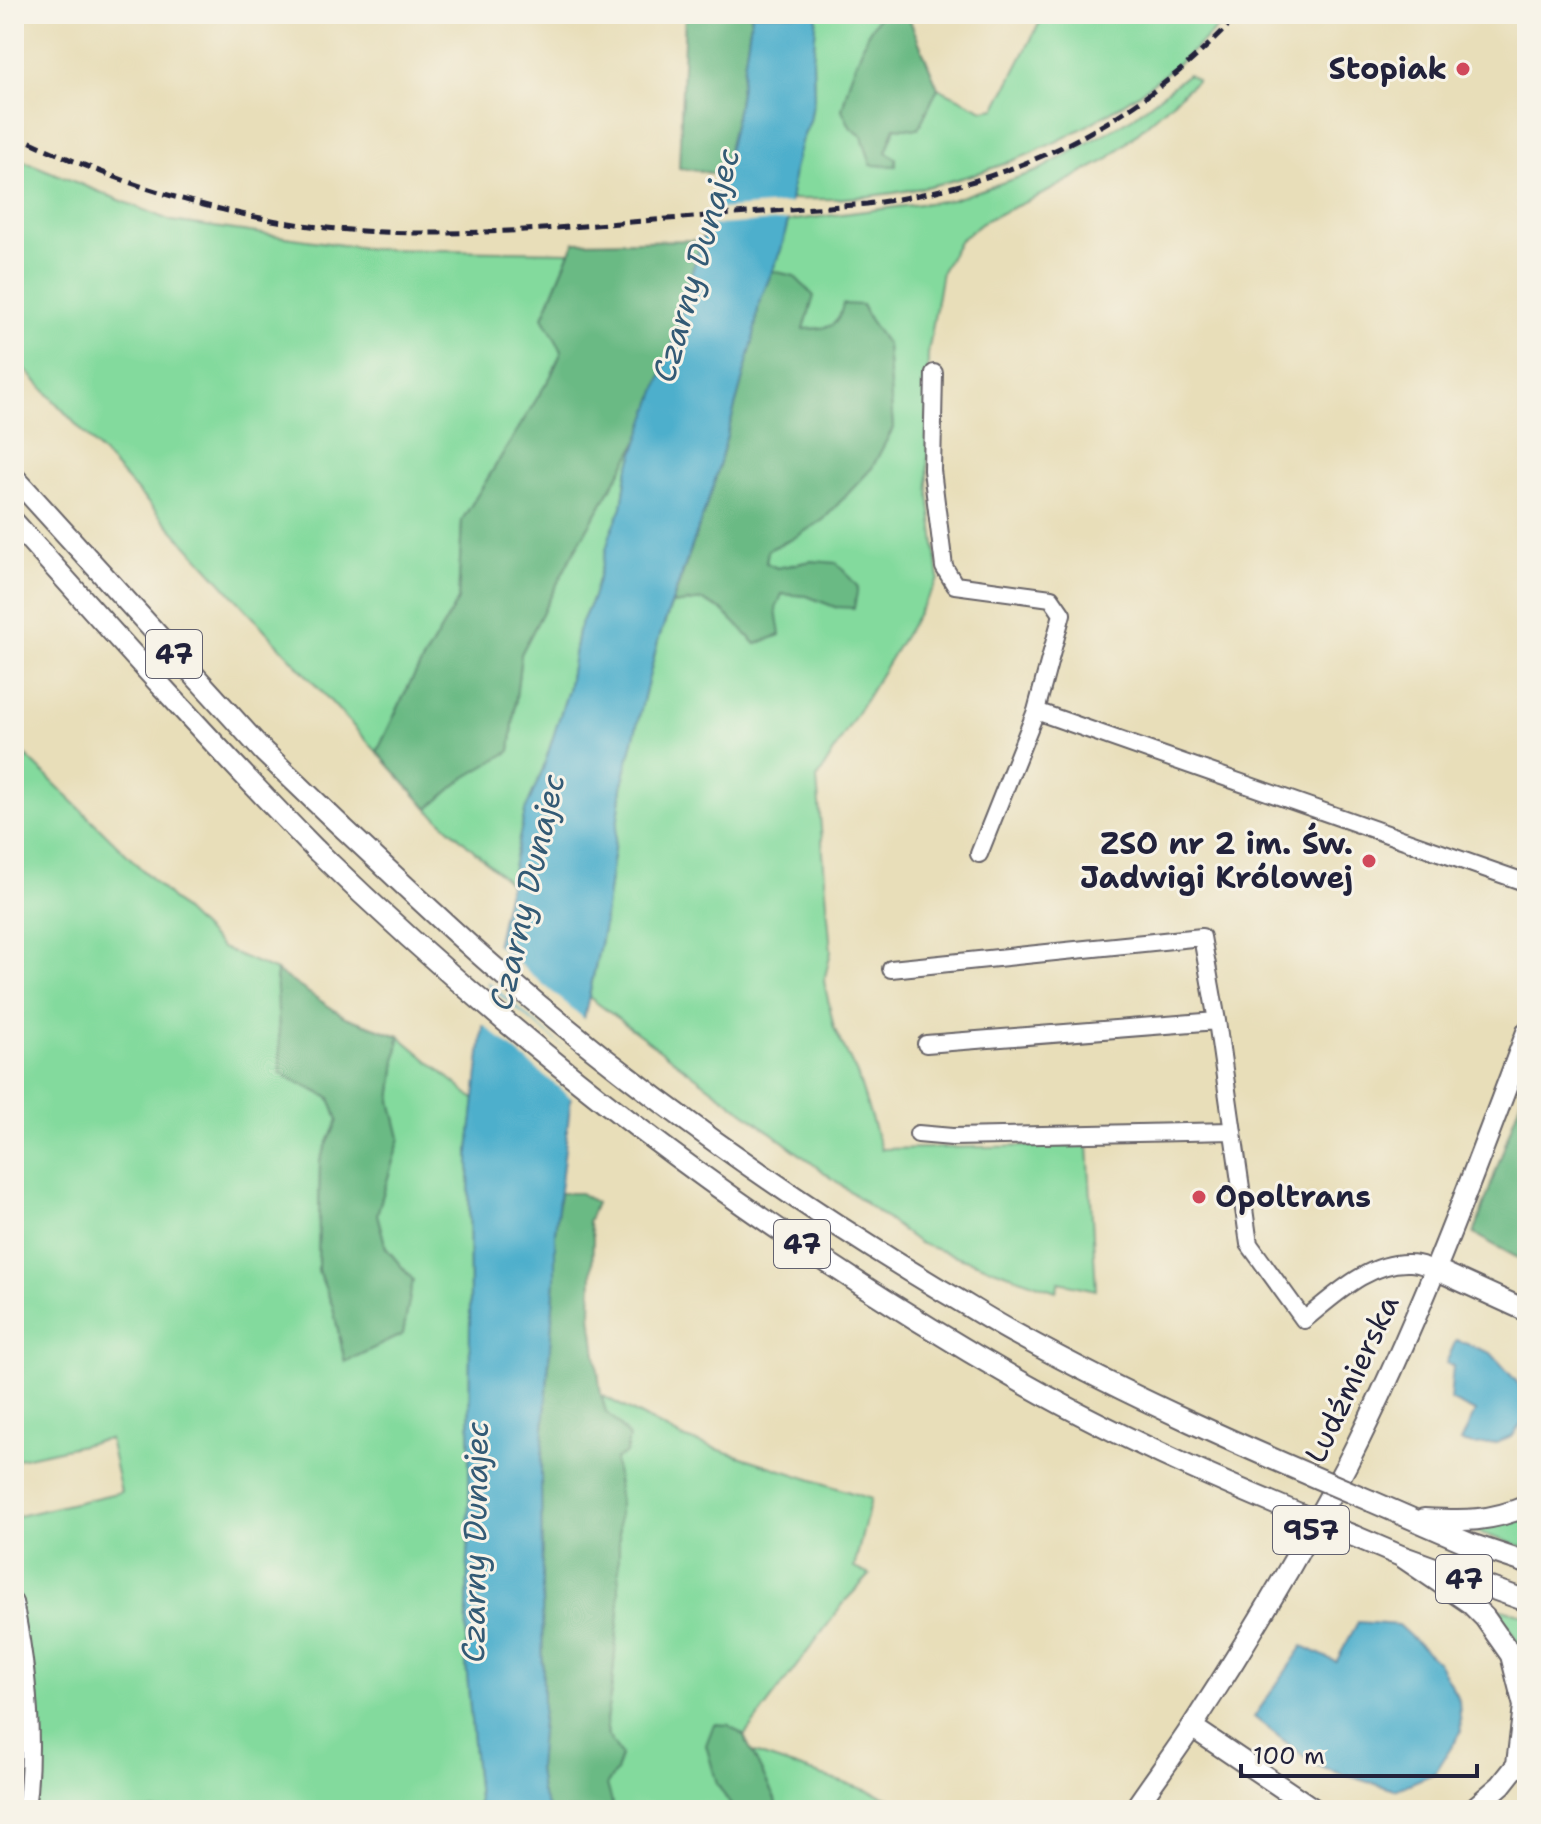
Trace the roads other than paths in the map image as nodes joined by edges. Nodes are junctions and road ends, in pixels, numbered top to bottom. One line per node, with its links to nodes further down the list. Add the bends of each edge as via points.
1 (934, 373): 4 (street, via 932,470 944,567 955,585 1051,598 1062,614)
2 (14, 477): 16 (main road, 47, bridge, via 264,752 341,826 554,1018 698,1129 852,1235 1014,1333 1215,1434)
3 (14, 522): 17 (main road, 47, bridge, via 165,692 316,850 419,947 681,1161 897,1307 1024,1383 1211,1477)
4 (1036, 711): 5 (street); 6 (street)
5 (979, 854)
6 (1527, 883)
7 (891, 969): 8 (street, via 1202,937)
8 (1217, 1021): 10 (street); 11 (street)
9 (1527, 1032): 13 (main road, Ludźmierska / 957)
10 (926, 1044)
11 (1233, 1131): 12 (street); 13 (street, via 1249,1244 1304,1320 1342,1290 1389,1265)
12 (918, 1134)
13 (1435, 1269): 14 (main road); 21 (main road, Ludźmierska / 957, via 1333,1488)
14 (1527, 1311)
15 (1527, 1506): 16 (main road, via 1491,1519)
16 (1408, 1518): 18 (main road, 47)
17 (1401, 1556): 19 (main road, 47); 22 (main road, via 1470,1603 1511,1655 1524,1706)
18 (1527, 1563)
19 (1527, 1601)
20 (14, 1602): 23 (street, via 29,1715)
21 (1192, 1727): 24 (main road, Ludźmierska / 957); 25 (main road)
22 (1522, 1759): 26 (main road)
23 (26, 1810)
24 (1134, 1810)
25 (1315, 1810)
26 (1472, 1810)

